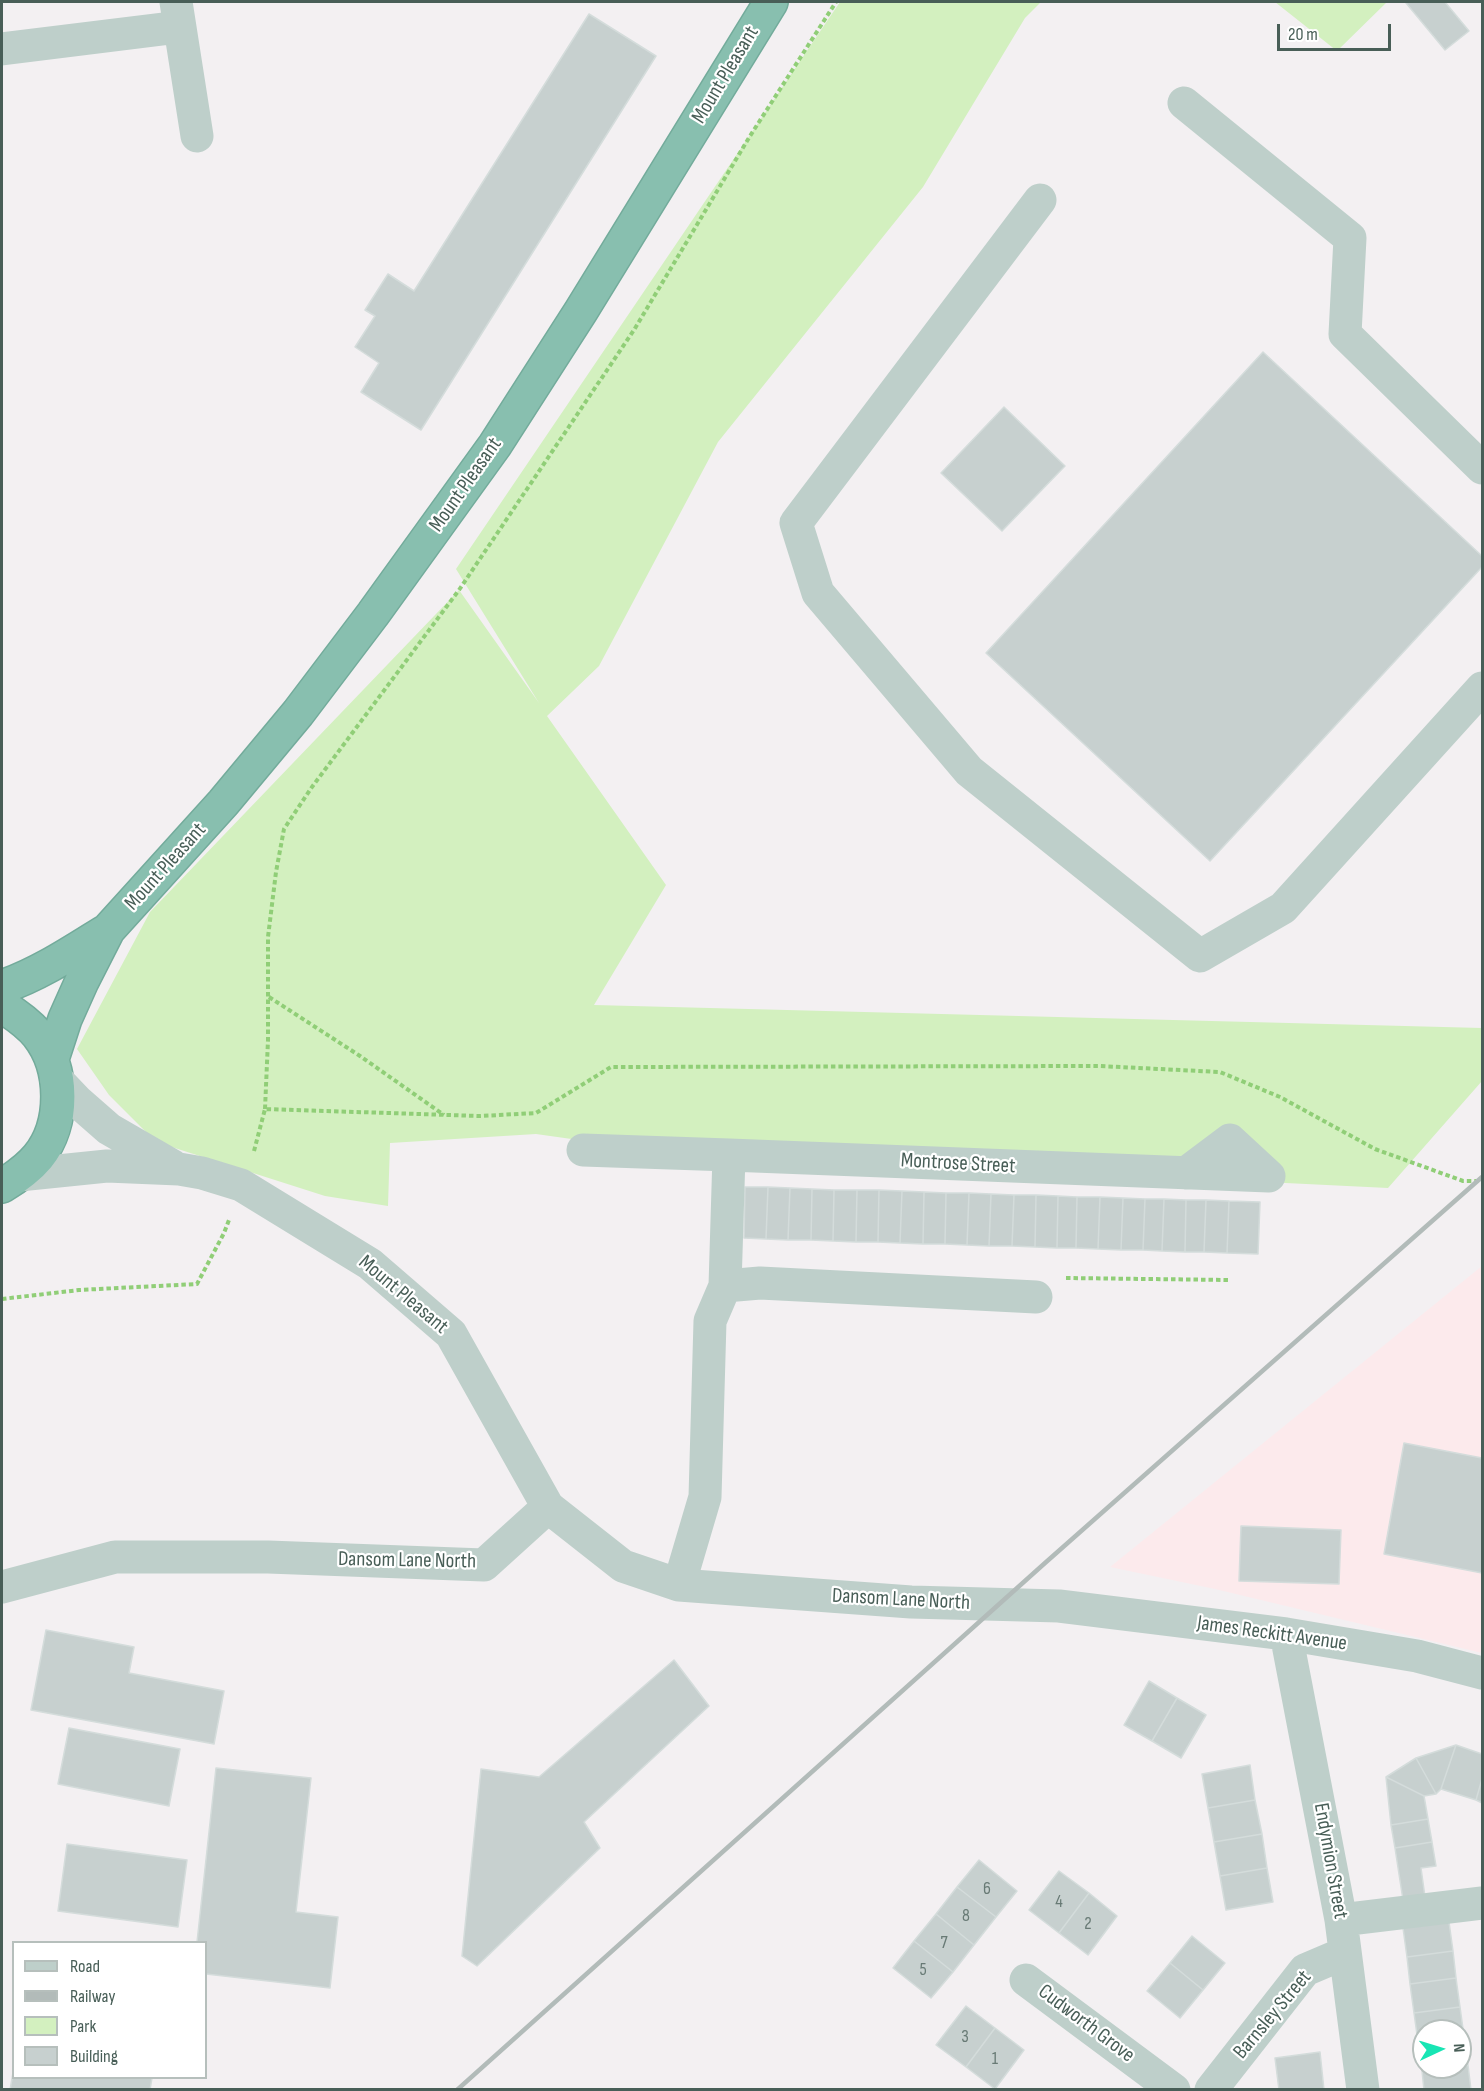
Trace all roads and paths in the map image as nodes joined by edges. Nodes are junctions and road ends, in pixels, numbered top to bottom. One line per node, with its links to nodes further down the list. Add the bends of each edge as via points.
1 (771, 2): 10 (highway, Mount Pleasant, via 495,445 298,713)
2 (836, 2): 12 (path, via 621,349 459,590 284,829 268,937)
3 (178, 14): 4 (street); 6 (street)
4 (2, 49)
5 (1184, 103): 8 (street, via 1350,238 1345,334)
6 (197, 136)
7 (1040, 200): 9 (street, via 796,523 818,593 969,771 1200,956 1282,908)
8 (1482, 468)
9 (1482, 688)
10 (108, 930): 11 (highway, via 58,961); 14 (highway, via 65,1019)
11 (2, 987)
12 (268, 997): 15 (path); 16 (path)
13 (2, 1006): 14 (highway, via 20,1017 38,1036)
14 (55, 1069): 19 (street, Mount Pleasant, via 76,1101 109,1129); 21 (highway, via 58,1107 51,1133 39,1156)
15 (265, 1109): 16 (path); 23 (path)
16 (445, 1116): 22 (path, via 536,1113 611,1067 1088,1065 1220,1072 1280,1097 1375,1149 1463,1181)
17 (583, 1150): 18 (street, Montrose Street)
18 (729, 1155): 20 (street, Montrose Street); 25 (street)
19 (179, 1169): 21 (street, Mount Pleasant, via 107,1166); 23 (street, Mount Pleasant)
20 (1186, 1173)
21 (10, 1180)
22 (1482, 1181)
23 (241, 1185): 27 (path, via 224,1233 197,1284 79,1290); 28 (street, Mount Pleasant, via 370,1264 451,1334)
24 (1230, 1280): 26 (path, via 1056,1278)
25 (725, 1286): 26 (street, via 760,1283); 29 (street, via 710,1321 705,1497)
26 (1036, 1297)
27 (2, 1299)
28 (548, 1508): 29 (street, Dansom Lane North, via 623,1566); 30 (street, Dansom Lane North, via 483,1565 268,1557 116,1557)
29 (679, 1585): 31 (street, Dansom Lane North, via 911,1602)
30 (2, 1587)
31 (1059, 1606): 32 (street, James Reckitt Avenue)
32 (1286, 1634): 33 (street, James Reckitt Avenue, via 1417,1656); 35 (street, Endymion Street)
33 (1482, 1673)
34 (1482, 1903): 35 (street)
35 (1341, 1920): 36 (street, Endymion Street)
36 (1345, 1953): 39 (street, Barnsley Street, via 1305,1970); 40 (street, Endymion Street)
37 (1026, 1980): 38 (street, Cudworth Grove)
38 (1174, 2090)
39 (1211, 2090)
40 (1363, 2090)

